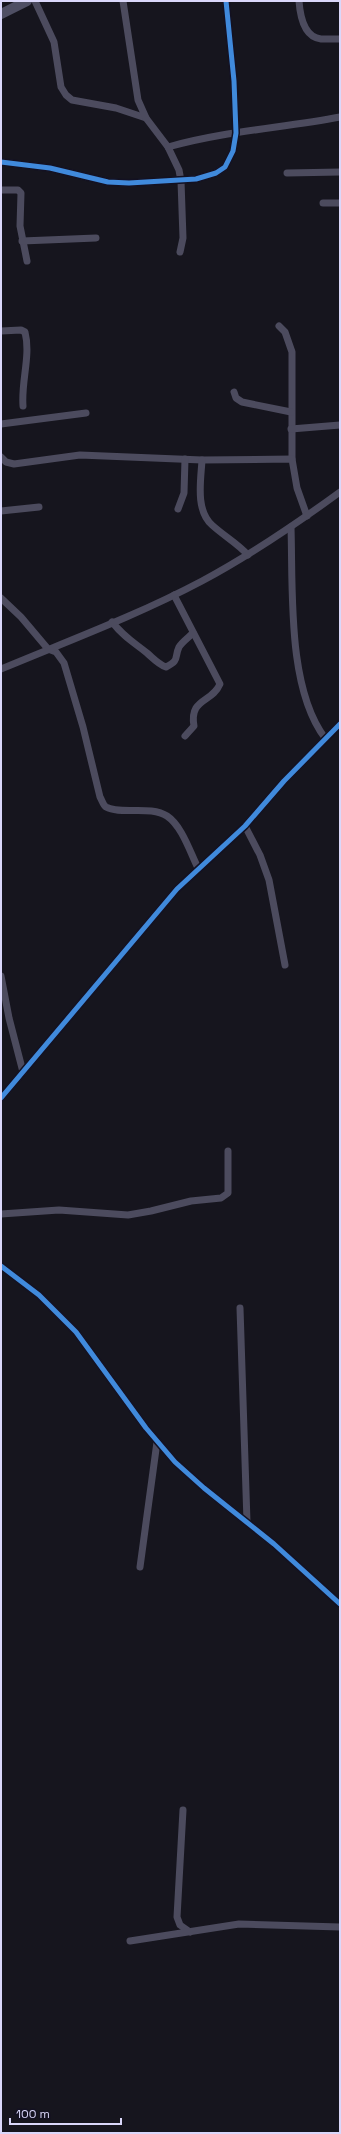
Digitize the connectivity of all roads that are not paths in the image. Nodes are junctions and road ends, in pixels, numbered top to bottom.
1 (27, 1) edge
2 (35, 1) edge
3 (123, 1) edge
4 (226, 1) edge
5 (299, 1) edge
6 (1, 14) edge
7 (340, 39) edge
8 (340, 117) edge
9 (146, 118) junction
10 (236, 133) junction
11 (168, 146) junction
12 (1, 162) edge
13 (340, 172) edge
14 (287, 173) dead end
15 (182, 181) junction
16 (1, 190) edge
17 (323, 203) dead end
18 (340, 203) edge
19 (96, 238) dead end
20 (22, 241) junction
21 (180, 252) dead end
22 (27, 261) dead end
23 (279, 326) dead end
24 (1, 330) edge
25 (234, 392) dead end
26 (23, 406) dead end
27 (291, 412) junction
28 (86, 413) dead end
29 (1, 424) edge
30 (340, 425) edge
31 (291, 429) junction
32 (1, 457) edge
33 (186, 459) junction
34 (292, 459) junction
35 (202, 460) junction
36 (340, 492) edge
37 (39, 508) dead end
38 (178, 509) dead end
39 (1, 511) edge
40 (307, 516) junction
41 (291, 527) junction
42 (248, 555) junction
43 (174, 595) junction
44 (1, 598) edge
45 (112, 622) junction
46 (193, 633) junction
47 (48, 649) junction
48 (1, 669) edge
49 (340, 724) edge
50 (185, 736) dead end
51 (325, 738) junction
52 (245, 826) junction
53 (198, 868) junction
54 (285, 964) dead end
55 (1, 976) edge
56 (23, 1072) junction
57 (1, 1098) edge
58 (228, 1151) dead end
59 (1, 1214) edge
60 (1, 1266) edge
61 (240, 1308) dead end
62 (157, 1442) junction
63 (247, 1522) junction
64 (140, 1567) dead end
65 (340, 1604) edge
66 (183, 1810) dead end
67 (340, 1927) edge
68 (190, 1932) junction
69 (130, 1940) dead end

1 - 6 street
2 - 9 street
3 - 9 street
4 - 10 street
5 - 7 street
8 - 10 street
9 - 11 street
10 - 11 street
10 - 15 street
11 - 15 street
12 - 15 street
13 - 14 street
15 - 21 street
16 - 20 street
17 - 18 street
19 - 20 street
20 - 22 street
23 - 27 street
24 - 26 street
25 - 27 street
27 - 31 street
28 - 29 street
30 - 31 street
31 - 34 street
32 - 33 street
33 - 35 street
33 - 38 street
34 - 35 street
34 - 40 street
35 - 42 street
36 - 40 street
37 - 39 street
40 - 41 street
41 - 42 street
41 - 51 street
42 - 43 street
43 - 45 street
43 - 46 street
44 - 47 street
45 - 46 street
45 - 47 street
46 - 50 street
47 - 48 street
47 - 53 street
49 - 51 street
51 - 52 street
52 - 53 street
52 - 54 street
53 - 56 street
55 - 56 street
56 - 57 street
58 - 59 street
60 - 62 street
61 - 63 street
62 - 63 street
62 - 64 street
63 - 65 street
66 - 68 street
67 - 68 street
68 - 69 street

